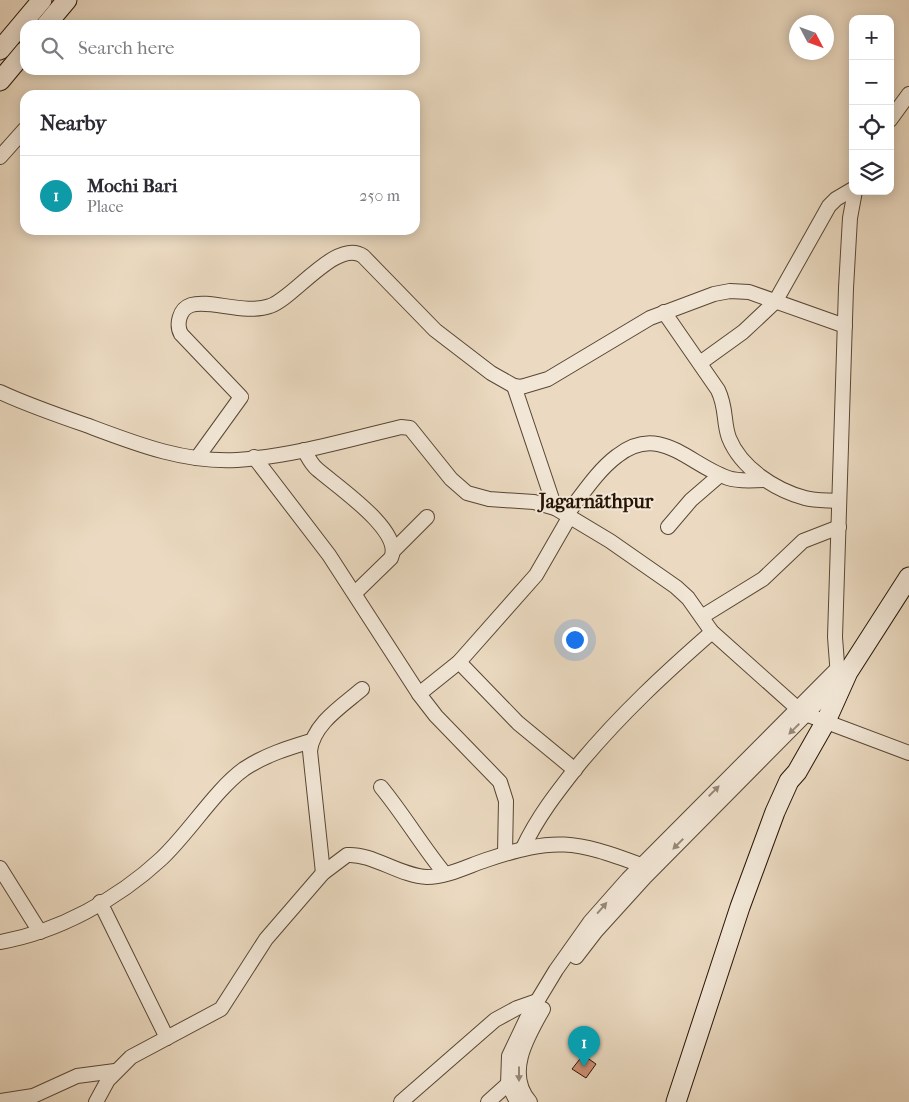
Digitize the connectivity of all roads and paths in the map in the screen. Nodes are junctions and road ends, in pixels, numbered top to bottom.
1 (42, 0) edge
2 (67, 0) edge
3 (25, 20) edge
4 (50, 20) edge
5 (20, 26) edge
6 (0, 50) edge
7 (20, 57) edge
8 (0, 81) edge
9 (909, 94) edge
10 (894, 115) edge
11 (20, 135) edge
12 (0, 157) edge
13 (849, 193) edge
14 (853, 195) edge
15 (775, 302) junction
16 (664, 312) junction
17 (845, 326) junction
18 (700, 363) junction
19 (514, 386) junction
20 (0, 392) edge
21 (304, 450) junction
22 (254, 457) junction
23 (198, 458) junction
24 (720, 475) junction
25 (765, 480) junction
26 (840, 501) junction
27 (564, 512) junction
28 (427, 517) dead end
29 (668, 527) dead end
30 (839, 527) junction
31 (393, 551) junction
32 (909, 577) edge
33 (355, 593) junction
34 (703, 616) junction
35 (712, 632) junction
36 (459, 662) junction
37 (839, 680) junction
38 (362, 689) dead end
39 (418, 694) junction
40 (803, 712) junction
41 (826, 722) junction
42 (311, 741) junction
43 (909, 753) edge
44 (751, 763) junction
45 (575, 770) junction
46 (797, 772) junction
47 (381, 787) dead end
48 (523, 848) junction
49 (505, 854) junction
50 (641, 865) junction
51 (0, 868) edge
52 (323, 873) junction
53 (445, 874) junction
54 (100, 902) junction
55 (40, 932) junction
56 (0, 942) edge
57 (537, 1001) junction
58 (167, 1038) junction
59 (115, 1071) junction
60 (508, 1084) junction
61 (0, 1101) edge
62 (96, 1102) edge
63 (402, 1102) edge
64 (488, 1102) edge
65 (517, 1102) edge
66 (530, 1102) edge
67 (676, 1102) edge
68 (688, 1102) edge

1 - 3 main road
2 - 4 main road
5 - 6 main road
7 - 8 main road
9 - 10 street
11 - 12 street
13 - 15 street
14 - 17 street
15 - 16 street
15 - 17 street
15 - 18 street
16 - 18 street
16 - 19 street
17 - 26 street
18 - 25 street
19 - 23 street
19 - 27 street
20 - 23 street
21 - 22 street
21 - 27 street
21 - 31 street
22 - 23 street
22 - 33 street
24 - 25 street
24 - 27 street
24 - 29 street
25 - 26 street
26 - 30 street
27 - 34 street
27 - 36 street
28 - 31 street
30 - 34 street
30 - 37 street
31 - 33 street
32 - 37 main road
33 - 39 street
34 - 35 street
35 - 40 street
35 - 45 street
36 - 39 street
36 - 45 street
37 - 40 street
37 - 41 main road
38 - 42 street
39 - 49 street
40 - 41 street
40 - 44 street
41 - 43 street
41 - 46 main road
42 - 52 street
42 - 54 street
50 -> 44 street
44 -> 66 street
45 - 48 street
46 - 67 main road
46 - 68 main road
47 - 53 street
48 - 49 street
48 - 50 street
49 - 53 street
57 -> 50 street
51 - 55 street
52 - 53 street
52 - 58 street
54 - 55 street
54 - 58 street
55 - 56 street
57 - 60 street
57 - 63 street
58 - 59 street
59 - 61 street
59 - 62 street
60 - 64 street
60 - 65 street

